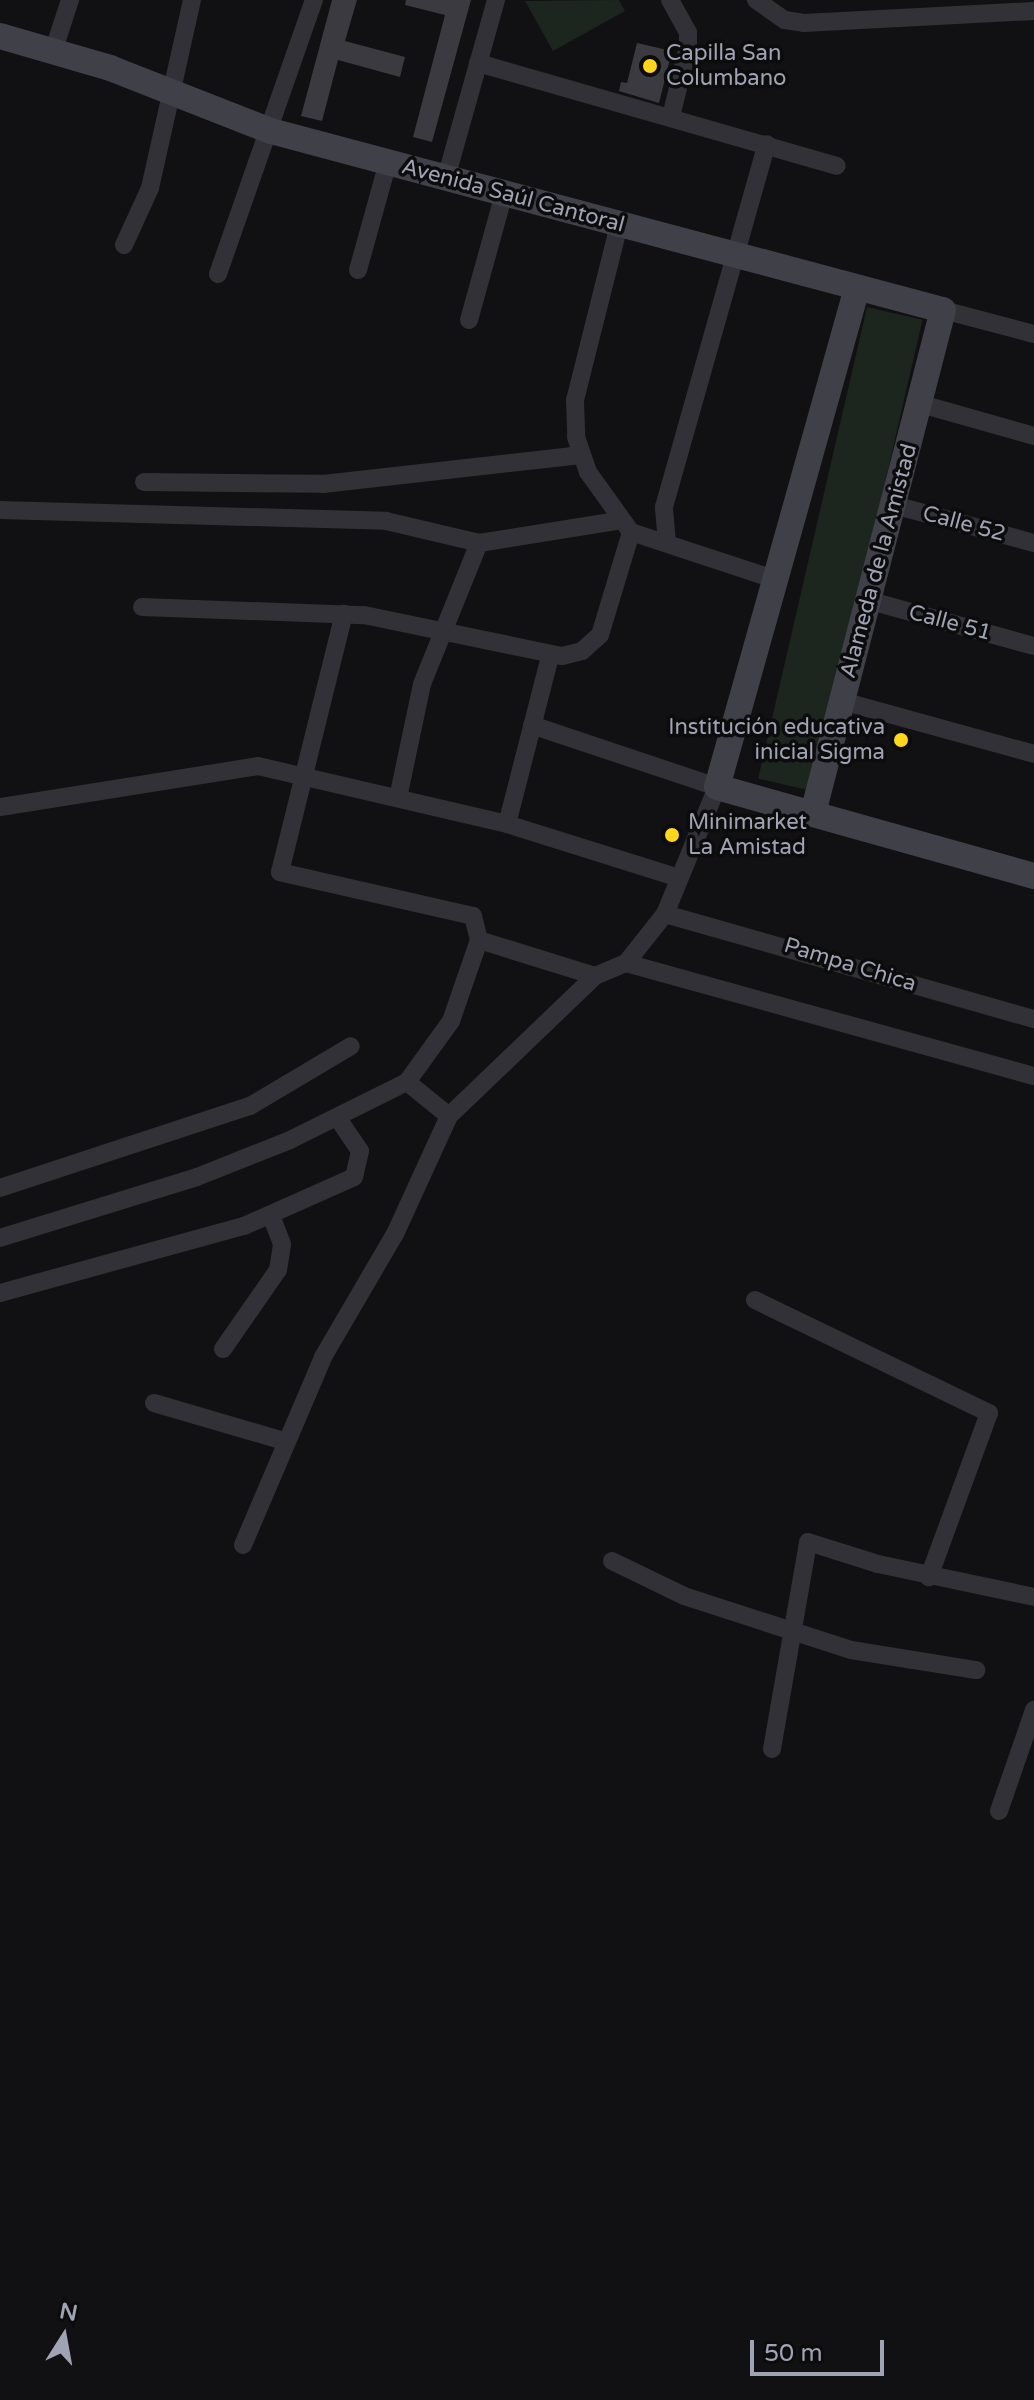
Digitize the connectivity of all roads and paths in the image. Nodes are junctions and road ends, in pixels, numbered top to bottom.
1 (70, 0) edge
2 (192, 0) edge
3 (314, 0) edge
4 (496, 0) edge
5 (670, 0) edge
6 (756, 0) edge
7 (1034, 11) edge
8 (0, 36) edge
9 (53, 52) junction
10 (478, 63) junction
11 (173, 93) junction
12 (671, 117) junction
13 (271, 131) junction
14 (767, 144) junction
15 (388, 162) junction
16 (837, 166) dead end
17 (446, 178) junction
18 (504, 194) junction
19 (619, 225) junction
20 (124, 245) dead end
21 (734, 257) junction
22 (358, 270) dead end
23 (218, 274) dead end
24 (857, 288) junction
25 (943, 310) junction
26 (469, 320) dead end
27 (1034, 334) edge
28 (921, 404) junction
29 (1034, 436) edge
30 (581, 455) junction
31 (144, 482) dead end
32 (894, 505) junction
33 (0, 510) edge
34 (624, 526) junction
35 (479, 543) junction
36 (667, 543) junction
37 (1034, 543) edge
38 (777, 580) junction
39 (867, 600) junction
40 (142, 607) dead end
41 (344, 614) junction
42 (444, 630) junction
43 (1034, 646) edge
44 (550, 657) junction
45 (842, 701) junction
46 (532, 725) junction
47 (1034, 754) edge
48 (301, 775) junction
49 (717, 787) junction
50 (398, 798) junction
51 (0, 807) edge
52 (813, 813) junction
53 (507, 824) junction
54 (1034, 876) edge
55 (679, 878) junction
56 (665, 914) junction
57 (479, 940) junction
58 (626, 963) junction
59 (595, 976) junction
60 (1034, 1019) edge
61 (351, 1046) dead end
62 (1034, 1076) edge
63 (407, 1082) junction
64 (449, 1116) junction
65 (337, 1117) junction
66 (0, 1188) edge
67 (271, 1215) junction
68 (0, 1238) edge
69 (0, 1293) edge
70 (755, 1300) dead end
71 (223, 1349) dead end
72 (154, 1403) dead end
73 (284, 1441) junction
74 (243, 1545) dead end
75 (612, 1561) dead end
76 (929, 1577) junction
77 (1034, 1597) edge
78 (788, 1629) junction
79 (976, 1670) dead end
80 (1034, 1710) edge
81 (772, 1749) dead end
82 (999, 1811) dead end

1 - 9 street
2 - 11 street
3 - 13 street
4 - 10 street
5 - 12 street
6 - 7 street
8 - 9 street, Avenida Saúl Cantoral
9 - 11 street, Avenida Saúl Cantoral
10 - 12 street
10 - 17 street
11 - 13 street, Avenida Saúl Cantoral
11 - 20 street
12 - 14 street
13 - 15 street, Avenida Saúl Cantoral
13 - 23 street
14 - 16 street
14 - 21 street
15 - 17 street, Avenida Saúl Cantoral
15 - 22 street
17 - 18 street, Avenida Saúl Cantoral
18 - 19 street, Avenida Saúl Cantoral
18 - 26 street
19 - 21 street, Avenida Saúl Cantoral
19 - 30 street
21 - 24 street, Avenida Saúl Cantoral
21 - 36 street
24 - 25 street, Avenida Saúl Cantoral
24 - 38 street
25 - 27 street, Avenida Saúl Cantoral
25 - 28 street, Alameda de la Amistad
28 - 29 street
28 - 32 street, Alameda de la Amistad
30 - 31 street
30 - 34 street
32 - 37 street, Calle 52
32 - 39 street, Alameda de la Amistad
33 - 35 street
34 - 35 street
34 - 36 street
34 - 44 street
35 - 42 street
36 - 38 street
38 - 49 street
39 - 43 street, Calle 51
39 - 45 street, Alameda de la Amistad
40 - 41 street
41 - 42 street
41 - 48 street
42 - 44 street
42 - 50 street
44 - 46 street
45 - 47 street
45 - 52 street, Alameda de la Amistad
46 - 49 street
46 - 53 street
48 - 50 street
48 - 51 street
48 - 57 street
49 - 52 street
49 - 55 street
50 - 53 street
52 - 54 street
53 - 55 street
55 - 56 street
56 - 58 street
56 - 60 street, Pampa Chica
57 - 59 street
57 - 63 street
58 - 59 street
58 - 62 street
59 - 64 street
61 - 66 street
63 - 64 street
63 - 65 street
64 - 73 street
65 - 67 street
65 - 68 street
67 - 69 street
67 - 71 street
70 - 76 street
72 - 73 street
73 - 74 street
75 - 78 street
76 - 77 street
76 - 78 street
78 - 79 street
78 - 81 street
80 - 82 street

